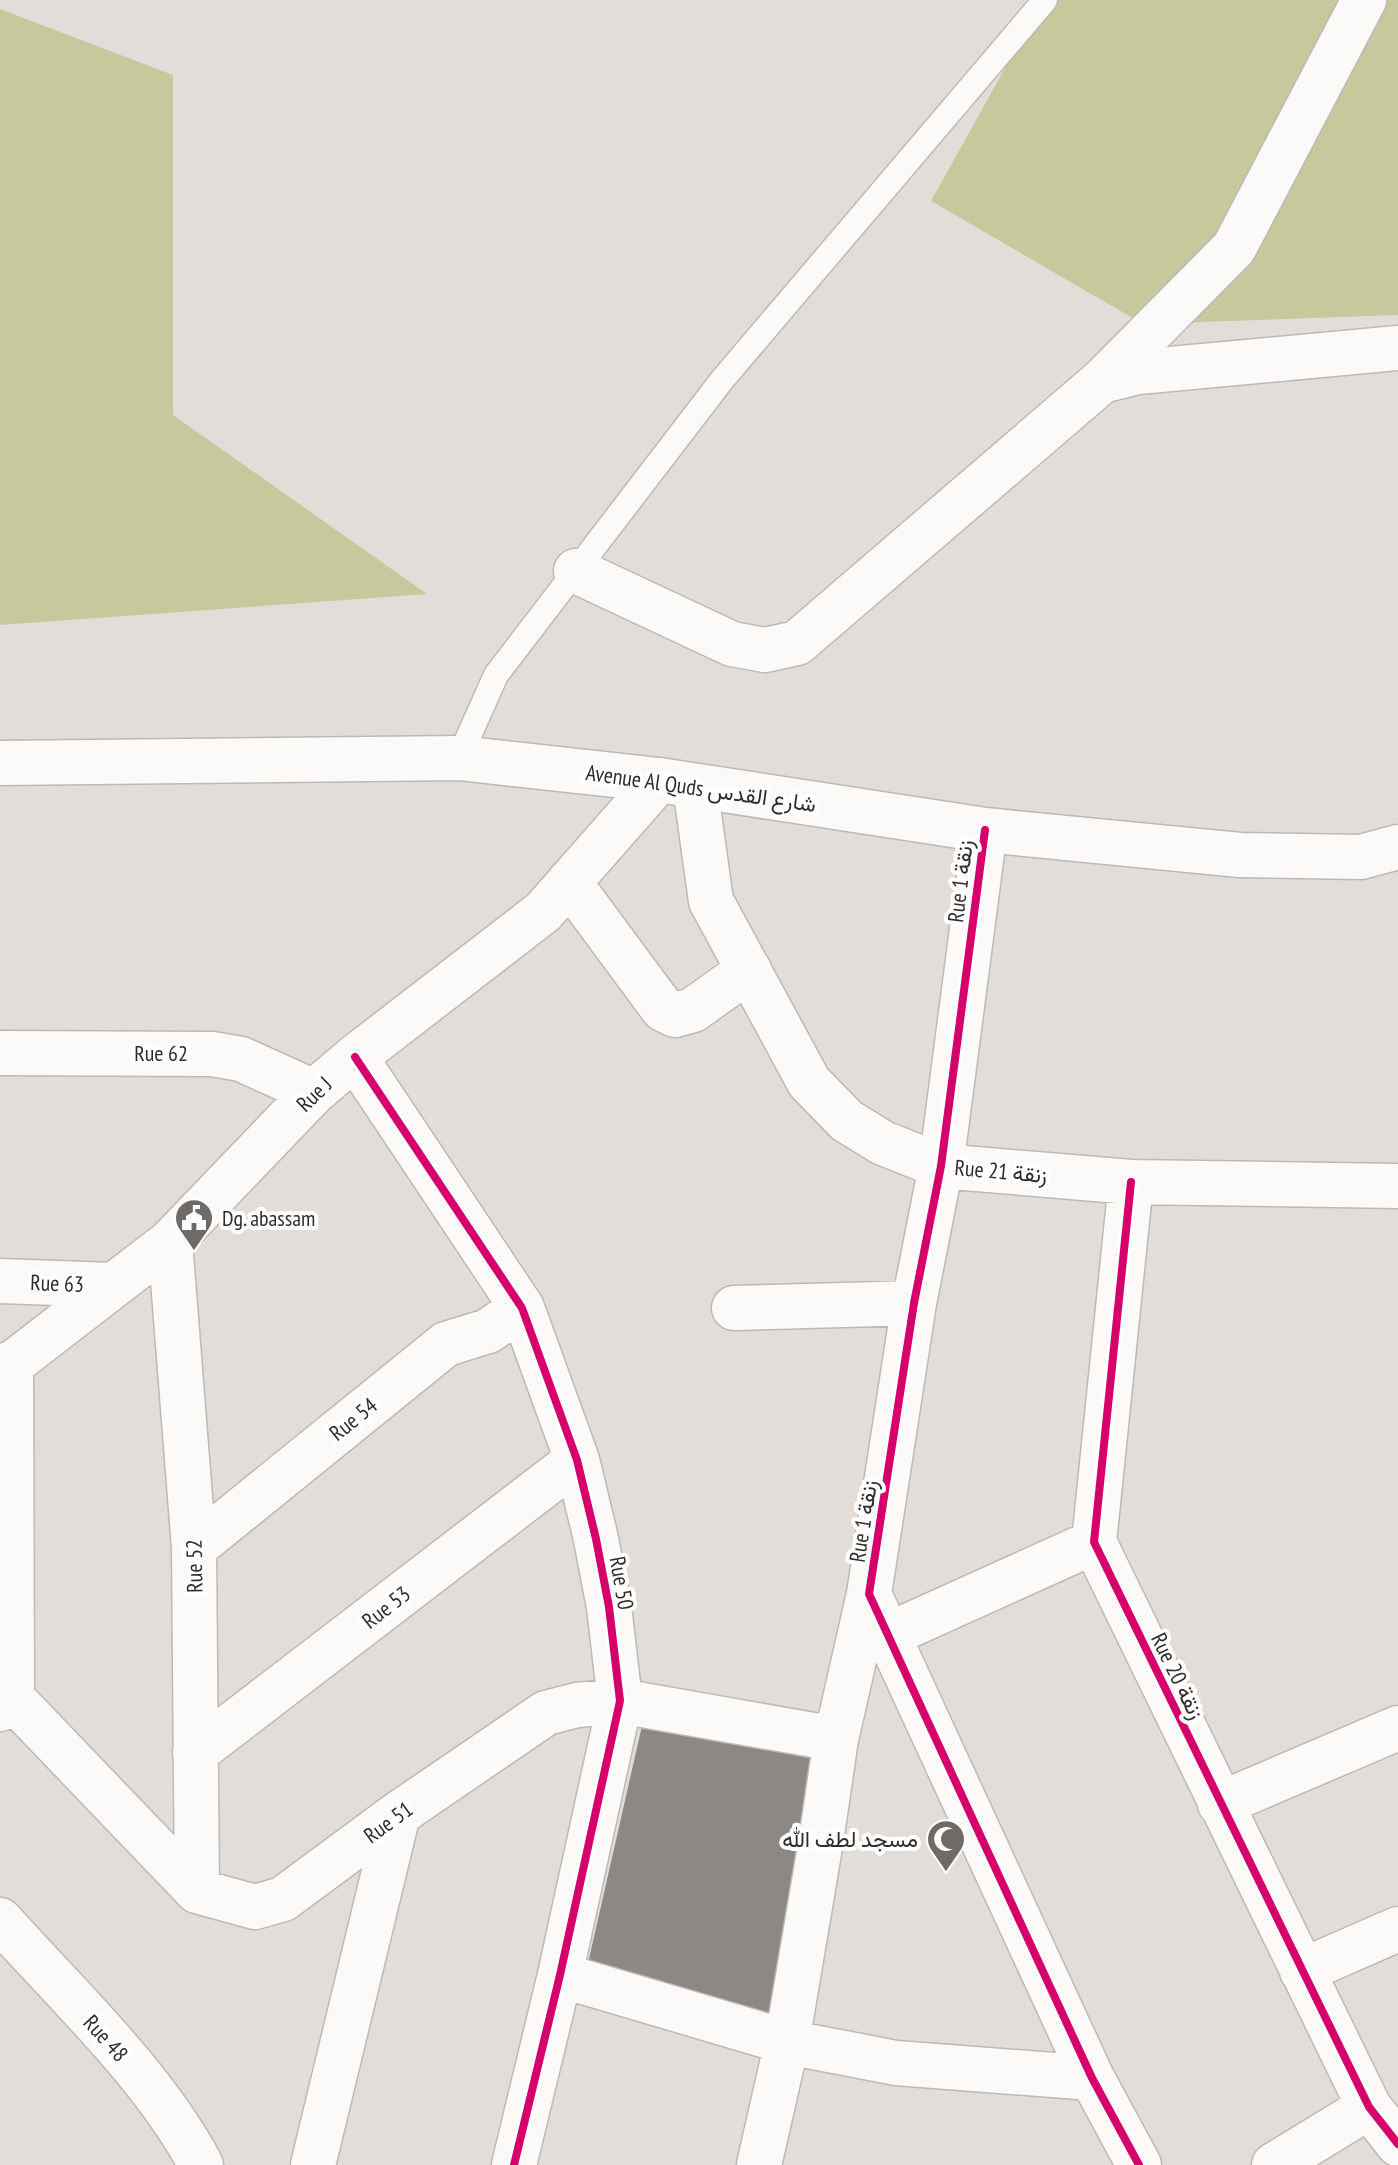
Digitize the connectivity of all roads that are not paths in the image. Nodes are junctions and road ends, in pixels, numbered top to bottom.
1 (1045, 0) edge
2 (1364, 0) edge
3 (1398, 348) edge
4 (1102, 381) junction
5 (576, 571) junction
6 (459, 758) junction
7 (0, 763) edge
8 (677, 783) junction
9 (985, 830) junction
10 (1398, 847) edge
11 (569, 882) junction
12 (749, 970) junction
13 (0, 1053) edge
14 (355, 1057) junction
15 (314, 1092) junction
16 (941, 1166) junction
17 (1131, 1182) junction
18 (1398, 1186) edge
19 (170, 1242) junction
20 (0, 1281) edge
21 (113, 1285) junction
22 (914, 1303) junction
23 (522, 1308) junction
24 (734, 1308) dead end
25 (5, 1368) edge
26 (577, 1460) junction
27 (1094, 1542) junction
28 (194, 1548) junction
29 (869, 1594) junction
30 (888, 1635) junction
31 (620, 1701) junction
32 (6, 1704) edge
33 (1398, 1728) edge
34 (836, 1739) junction
35 (195, 1753) junction
36 (1220, 1804) junction
37 (398, 1814) junction
38 (197, 1891) junction
39 (0, 1920) edge
40 (1398, 1929) edge
41 (1302, 1971) junction
42 (560, 1975) junction
43 (787, 2042) junction
44 (1092, 2078) junction
45 (1369, 2107) junction
46 (1398, 2144) edge
47 (201, 2165) edge
48 (313, 2165) edge
49 (514, 2165) edge
50 (759, 2165) edge
51 (1139, 2165) edge
52 (1274, 2165) edge

1 - 5 lane
2 - 4 street
3 - 4 street
4 - 5 street
5 - 6 lane
6 - 7 street, Avenue Al Quds شارع القدس
6 - 8 street, Avenue Al Quds شارع القدس
8 - 9 street, Avenue Al Quds شارع القدس
8 - 11 street, Rue J
8 - 12 street, Rue 21 زنقة
9 - 10 street, Avenue Al Quds شارع القدس
9 - 16 street, Rue 1 زنقة
11 - 12 street
11 - 14 street, Rue J
12 - 16 street, Rue 21 زنقة
13 - 15 street, Rue 62
14 - 15 street, Rue J
14 - 23 street, Rue 50
15 - 19 street, Rue J
16 - 17 street, Rue 21 زنقة
16 - 22 street, Rue 1 زنقة
17 - 18 street, Rue 21 زنقة
17 - 27 street
19 - 21 street, Rue J
19 - 28 street, Rue 52
20 - 21 street, Rue 63
21 - 25 street, Rue J
22 - 24 street
22 - 29 street, Rue 1 زنقة
23 - 26 street, Rue 50
23 - 28 street, Rue 54
25 - 32 street
26 - 31 street, Rue 50
26 - 35 street, Rue 53
27 - 30 street
27 - 36 street, Rue 20 زنقة
28 - 35 street, Rue 52
29 - 30 street, Rue 1 زنقة
29 - 34 street
30 - 44 street, Rue 1 زنقة
31 - 34 street, Rue 51
31 - 37 street, Rue 51
31 - 42 street, Rue 50
32 - 38 street
33 - 36 street
34 - 43 street
35 - 38 street, Rue 52
36 - 41 street, Rue 20 زنقة
37 - 38 street, Rue 51
37 - 48 street
39 - 47 street, Rue 48
40 - 41 street
41 - 45 street, Rue 20 زنقة
42 - 43 street
42 - 49 street, Rue 50
43 - 44 street
43 - 50 street
44 - 51 street, Rue 1 زنقة
45 - 46 street, Rue 20 زنقة
45 - 52 street

